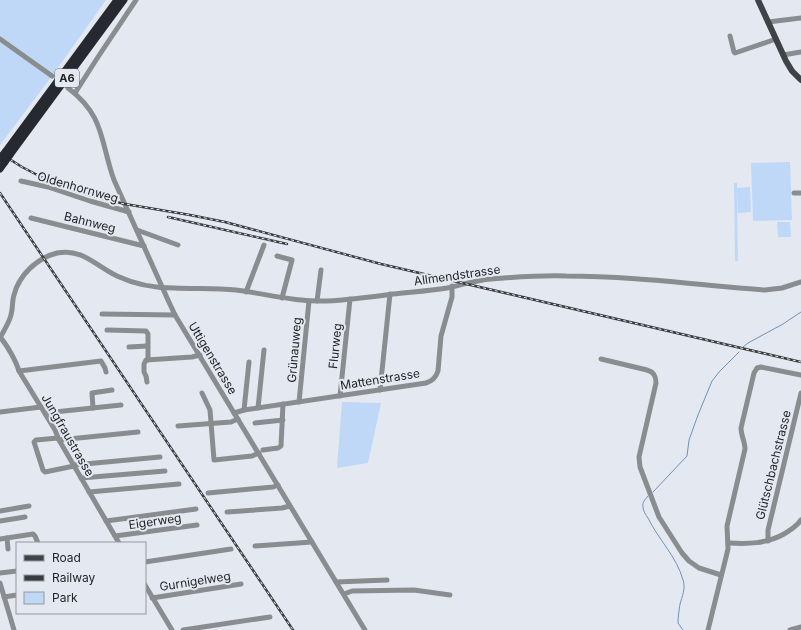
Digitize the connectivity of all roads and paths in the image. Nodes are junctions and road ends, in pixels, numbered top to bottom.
1 (116, 0) edge
2 (124, 0) edge
3 (136, 0) edge
4 (758, 0) edge
5 (801, 18) edge
6 (768, 22) junction
7 (730, 36) dead end
8 (0, 39) edge
9 (776, 39) junction
10 (801, 52) edge
11 (783, 55) junction
12 (52, 76) dead end
13 (801, 80) edge
14 (68, 88) dead end
15 (75, 93) junction
16 (7, 154) junction
17 (2, 160) edge
18 (0, 169) edge
19 (21, 181) dead end
20 (794, 193) dead end
21 (801, 193) edge
22 (129, 212) junction
23 (31, 218) dead end
24 (137, 230) junction
25 (178, 245) dead end
26 (144, 246) junction
27 (264, 246) dead end
28 (277, 256) dead end
29 (321, 270) dead end
30 (801, 282) edge
31 (452, 286) junction
32 (163, 288) junction
33 (246, 292) junction
34 (390, 294) junction
35 (282, 298) junction
36 (350, 299) junction
37 (309, 301) junction
38 (316, 301) junction
39 (102, 314) dead end
40 (176, 315) junction
41 (107, 330) dead end
42 (0, 338) edge
43 (147, 346) junction
44 (129, 347) dead end
45 (264, 350) dead end
46 (200, 355) junction
47 (601, 359) dead end
48 (148, 360) junction
49 (249, 362) dead end
50 (19, 371) junction
51 (106, 372) dead end
52 (801, 375) edge
53 (147, 382) dead end
54 (112, 390) dead end
55 (380, 390) junction
56 (202, 393) dead end
57 (801, 394) edge
58 (340, 396) junction
59 (299, 402) junction
60 (283, 404) junction
61 (121, 405) dead end
62 (41, 407) junction
63 (93, 408) junction
64 (258, 408) junction
65 (244, 410) junction
66 (0, 412) edge
67 (234, 412) junction
68 (45, 413) junction
69 (238, 419) junction
70 (283, 420) junction
71 (211, 423) junction
72 (255, 423) dead end
73 (178, 426) dead end
74 (138, 432) dead end
75 (59, 439) junction
76 (261, 452) junction
77 (160, 458) dead end
78 (74, 466) junction
79 (165, 470) dead end
80 (81, 478) junction
81 (179, 484) dead end
82 (278, 485) junction
83 (89, 492) junction
84 (208, 493) dead end
85 (30, 506) dead end
86 (290, 506) junction
87 (196, 509) dead end
88 (0, 511) edge
89 (227, 512) dead end
90 (25, 516) dead end
91 (801, 520) edge
92 (0, 521) edge
93 (106, 521) junction
94 (197, 525) dead end
95 (115, 536) junction
96 (6, 538) junction
97 (0, 539) edge
98 (768, 541) junction
99 (38, 542) edge
100 (118, 542) edge
101 (312, 542) junction
102 (728, 543) junction
103 (255, 546) dead end
104 (8, 549) dead end
105 (231, 549) dead end
106 (146, 562) edge
107 (16, 571) edge
108 (0, 573) edge
109 (721, 575) junction
110 (387, 580) dead end
111 (336, 582) junction
112 (0, 583) edge
113 (241, 584) dead end
114 (146, 587) edge
115 (344, 594) junction
116 (16, 595) edge
117 (450, 595) dead end
118 (4, 597) junction
119 (152, 598) junction
120 (270, 618) dead end
121 (801, 627) edge
122 (14, 630) edge
123 (172, 630) edge
124 (183, 630) edge
125 (365, 630) edge
126 (708, 630) edge
127 (790, 630) edge

1 - 16 highway, A6
2 - 16 highway, A6
3 - 15 street
4 - 6 main road
5 - 6 street
6 - 9 main road
7 - 9 street
8 - 12 street
9 - 11 main road
10 - 11 street
11 - 13 main road
14 - 15 street, Uttigenstrasse
15 - 22 street, Uttigenstrasse
16 - 17 highway, A6, bridge
17 - 18 highway, A6
19 - 22 street, Oldenhornweg
20 - 21 street
22 - 24 street, Uttigenstrasse
23 - 26 street, Bahnweg
24 - 25 street
24 - 26 street, Uttigenstrasse
26 - 32 street, Uttigenstrasse
27 - 33 street
28 - 35 street
29 - 38 street
30 - 31 street, Allmendstrasse
31 - 34 street, Allmendstrasse
31 - 55 street, Mattenstrasse
32 - 33 street, Allmendstrasse
32 - 40 street, Uttigenstrasse
32 - 42 street, Allmendstrasse
33 - 35 street, Allmendstrasse
34 - 36 street, Allmendstrasse
34 - 55 street
35 - 37 street, Allmendstrasse
36 - 38 street, Allmendstrasse
36 - 58 street, Flurweg
37 - 38 street, Allmendstrasse
37 - 59 street, Grünauweg
39 - 40 street
40 - 46 street, Uttigenstrasse
41 - 43 street
42 - 50 street, Jungfraustrasse
43 - 44 street
43 - 48 street
45 - 64 street
46 - 48 street
46 - 67 street, Uttigenstrasse
47 - 109 street
48 - 53 street
49 - 65 street
50 - 51 street
50 - 62 street, Jungfraustrasse
52 - 102 street
54 - 63 street
55 - 58 street, Mattenstrasse
56 - 71 street
57 - 98 street, Glütschbachstrasse
58 - 59 street, Mattenstrasse
59 - 60 street, Mattenstrasse
60 - 64 street, Mattenstrasse
60 - 70 street
61 - 63 street
62 - 66 street
62 - 68 street, Jungfraustrasse
63 - 68 street
64 - 65 street, Mattenstrasse
65 - 67 street, Mattenstrasse
67 - 69 street, Uttigenstrasse
68 - 75 street, Jungfraustrasse
69 - 71 street
69 - 76 street, Uttigenstrasse
70 - 72 street
70 - 76 street
71 - 73 street
71 - 76 street
74 - 75 street
75 - 78 street, Jungfraustrasse
75 - 78 street
76 - 82 street, Uttigenstrasse
77 - 78 street
78 - 80 street, Jungfraustrasse
79 - 80 street
80 - 83 street, Jungfraustrasse
81 - 83 street
82 - 84 street
82 - 86 street, Uttigenstrasse
83 - 93 street, Jungfraustrasse
85 - 88 street
86 - 89 street
86 - 101 street, Uttigenstrasse
87 - 93 street
90 - 92 street
91 - 98 street
93 - 95 street, Jungfraustrasse
94 - 95 street, Eigerweg
95 - 100 street, Jungfraustrasse
96 - 97 street
96 - 99 street
96 - 104 street
98 - 102 street
101 - 103 street
101 - 111 street, Uttigenstrasse
102 - 109 street
105 - 106 street
107 - 108 street
109 - 126 street
110 - 111 street
111 - 115 street, Uttigenstrasse
112 - 118 street
113 - 119 street, Gurnigelweg
114 - 119 street
115 - 117 street
115 - 125 street, Uttigenstrasse
116 - 118 street
118 - 122 street
119 - 123 street
120 - 124 street
121 - 127 street

